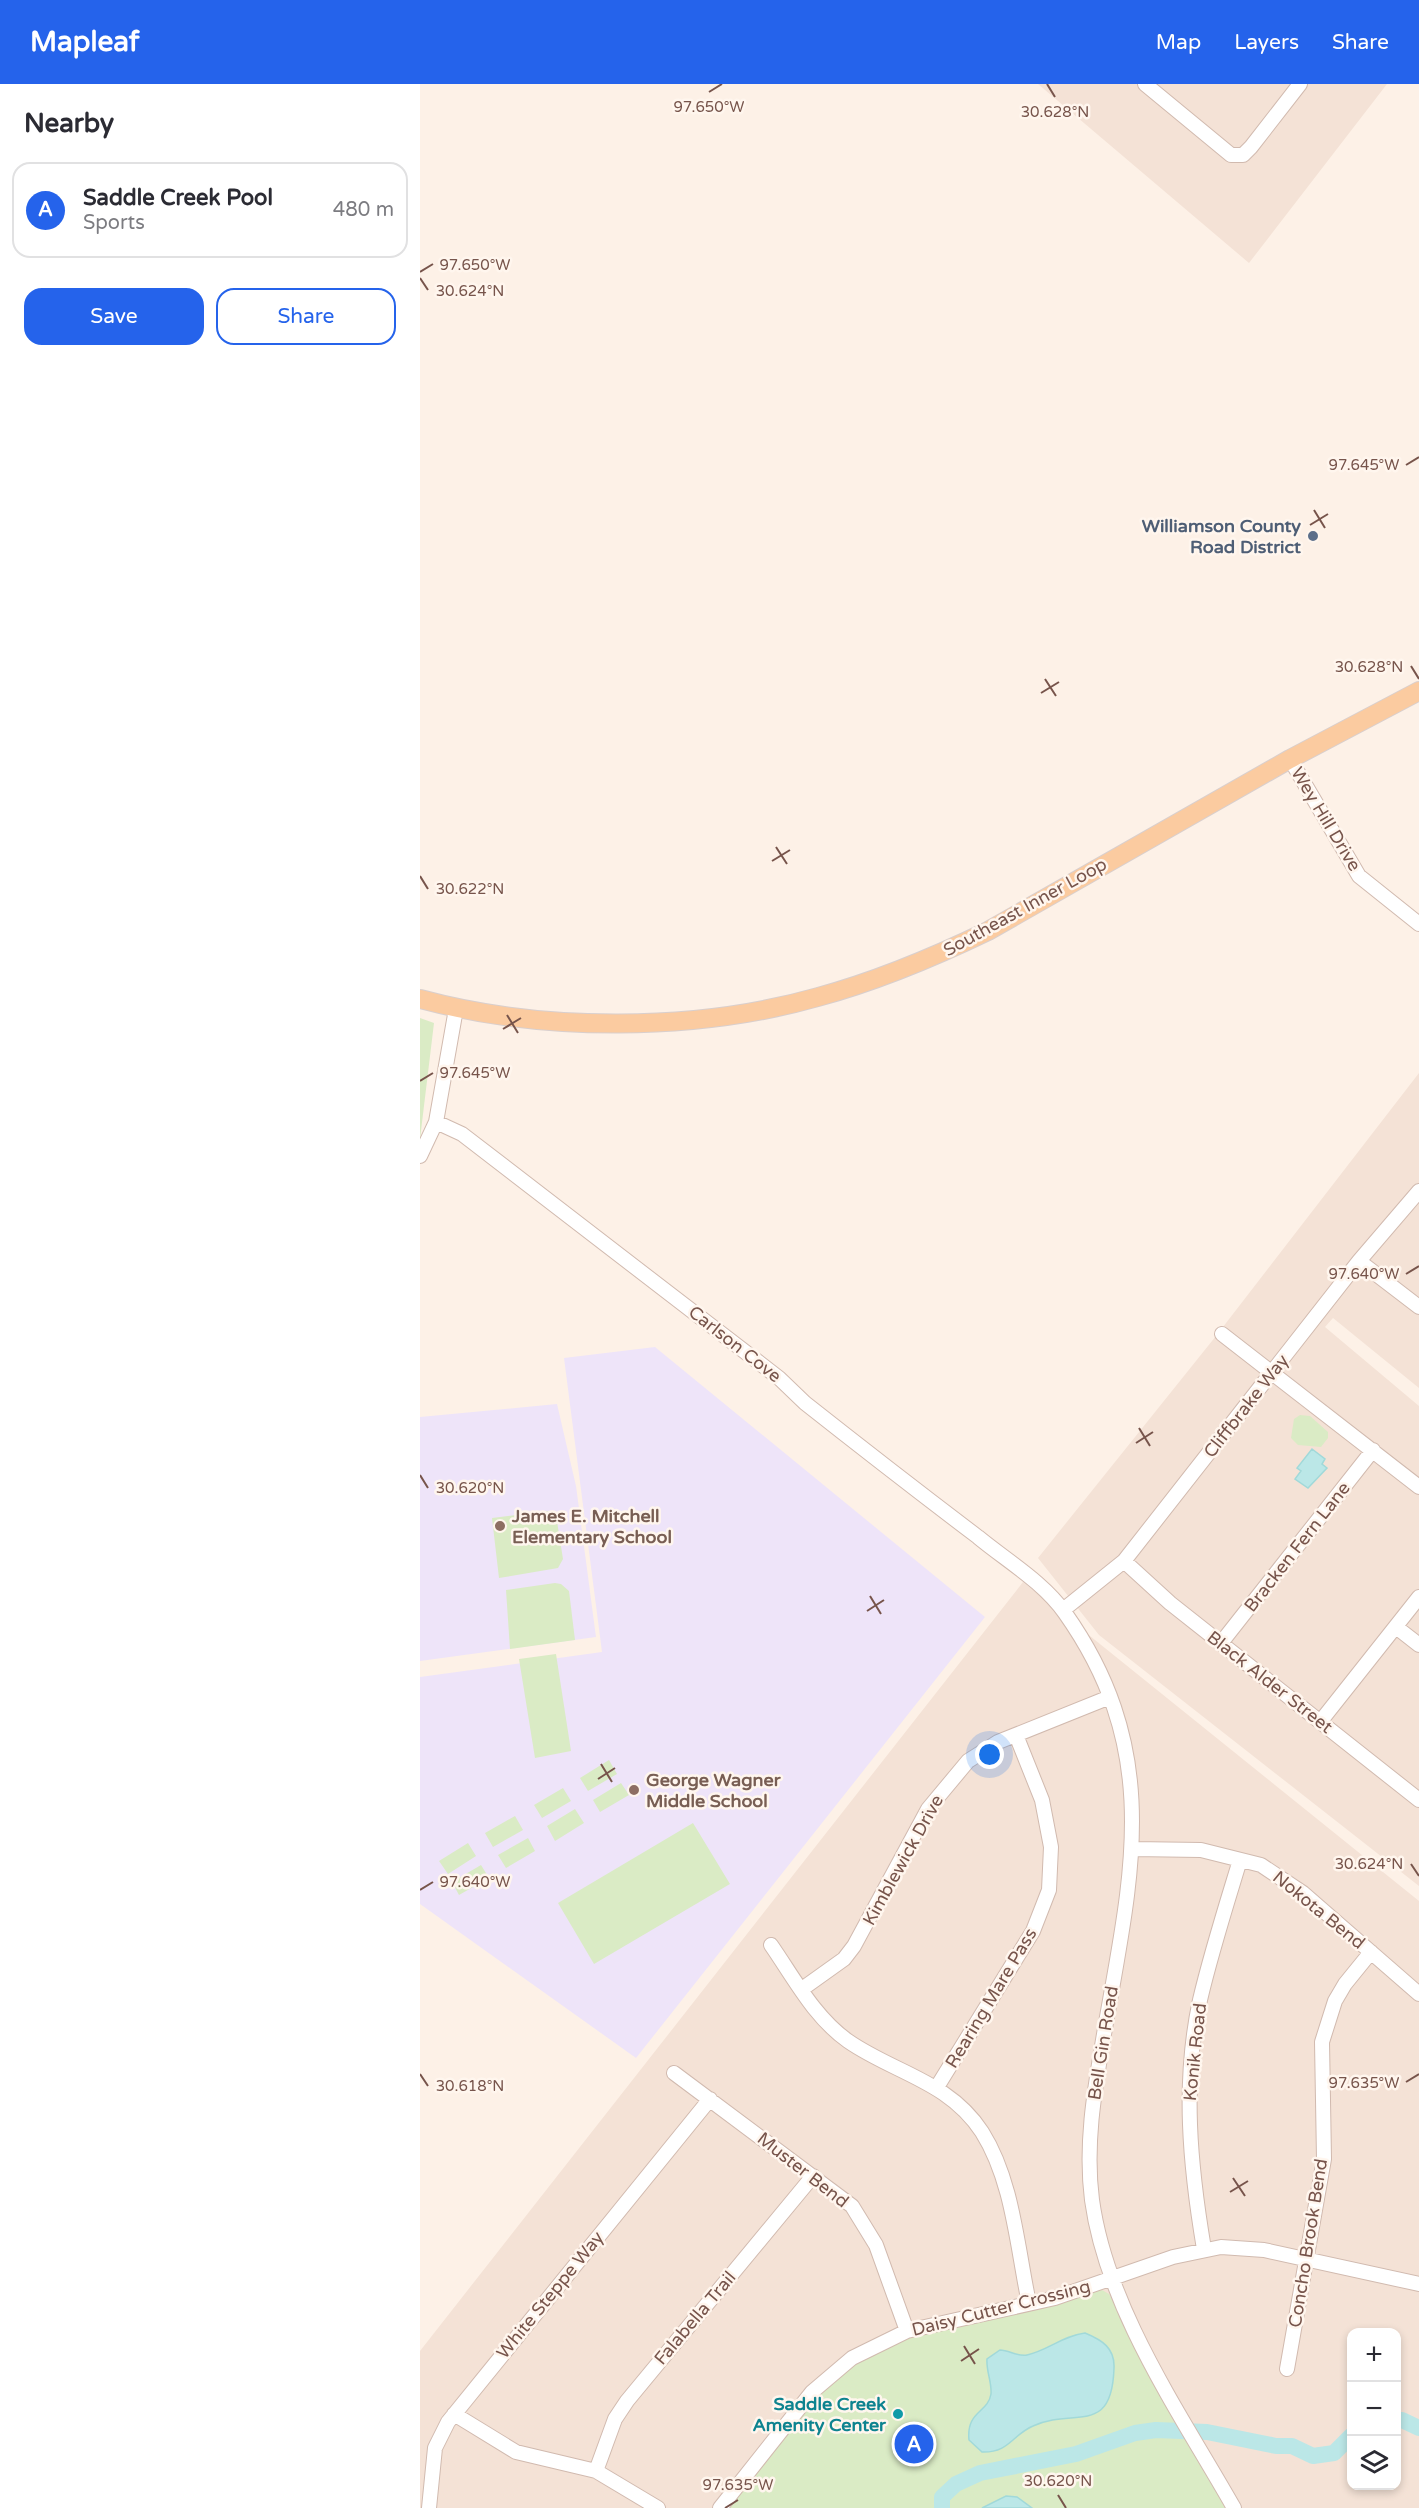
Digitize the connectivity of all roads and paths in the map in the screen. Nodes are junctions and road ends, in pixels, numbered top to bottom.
1 (1145, 84) edge
2 (1300, 84) edge
3 (1419, 691) edge
4 (1290, 759) junction
5 (1419, 924) edge
6 (420, 999) edge
7 (456, 1009) junction
8 (436, 1122) junction
9 (420, 1156) edge
10 (1419, 1191) edge
11 (1359, 1261) junction
12 (1419, 1307) edge
13 (1222, 1334) dead end
14 (1272, 1373) junction
15 (1373, 1450) junction
16 (1419, 1487) edge
17 (1124, 1561) junction
18 (1028, 1576) joint
19 (1419, 1597) edge
20 (1063, 1610) junction
21 (1396, 1627) junction
22 (1221, 1643) junction
23 (1419, 1645) edge
24 (1110, 1697) junction
25 (1320, 1722) junction
26 (1016, 1735) junction
27 (1419, 1800) edge
28 (1133, 1848) junction
29 (1240, 1860) junction
30 (771, 1945) dead end
31 (1371, 1952) junction
32 (802, 1989) junction
33 (1419, 1994) edge
34 (674, 2073) dead end
35 (937, 2087) junction
36 (710, 2099) junction
37 (813, 2176) junction
38 (1204, 2249) junction
39 (1307, 2261) junction
40 (1111, 2277) junction
41 (1419, 2284) edge
42 (1029, 2303) junction
43 (907, 2331) junction
44 (1287, 2369) dead end
45 (454, 2414) junction
46 (596, 2471) junction
47 (429, 2508) edge
48 (658, 2508) edge
49 (720, 2508) edge
50 (1234, 2508) edge

1 - 2 street
3 - 4 main road, Southeast Inner Loop
4 - 5 street, Wey Hill Drive
4 - 7 main road, Southeast Inner Loop
6 - 7 main road, Southeast Inner Loop
7 - 8 street
8 - 9 street
8 - 18 street, Carlson Cove
10 - 11 street, Cliffbrake Way
11 - 12 street
11 - 14 street, Cliffbrake Way
13 - 14 street
14 - 15 street
14 - 17 street, Cliffbrake Way
15 - 16 street
15 - 22 street, Bracken Fern Lane
17 - 20 street, Cliffbrake Way
17 - 22 street, Black Alder Street
18 - 20 street, Bell Gin Road
19 - 21 street
20 - 24 street, Bell Gin Road
21 - 23 street
21 - 25 street
22 - 25 street, Black Alder Street
24 - 26 street, Kimblewick Drive
24 - 28 street, Bell Gin Road
25 - 27 street, Black Alder Street
26 - 32 street, Kimblewick Drive
26 - 35 street, Rearing Mare Pass
28 - 29 street, Nokota Bend
28 - 40 street, Bell Gin Road
29 - 31 street, Nokota Bend
29 - 38 street, Konik Road
30 - 32 street
31 - 33 street, Nokota Bend
31 - 39 street, Concho Brook Bend
32 - 35 street
34 - 36 street, Muster Bend
35 - 42 street
36 - 37 street, Muster Bend
36 - 45 street, White Steppe Way
37 - 43 street, Muster Bend
37 - 46 street, Falabella Trail
38 - 39 street, Daisy Cutter Crossing
38 - 40 street, Daisy Cutter Crossing
39 - 41 street, Daisy Cutter Crossing
39 - 44 street, Concho Brook Bend
40 - 42 street, Daisy Cutter Crossing
40 - 50 street, Bell Gin Road
42 - 43 street, Daisy Cutter Crossing
43 - 49 street, Daisy Cutter Crossing
45 - 46 street
45 - 47 street, White Steppe Way
46 - 48 street

